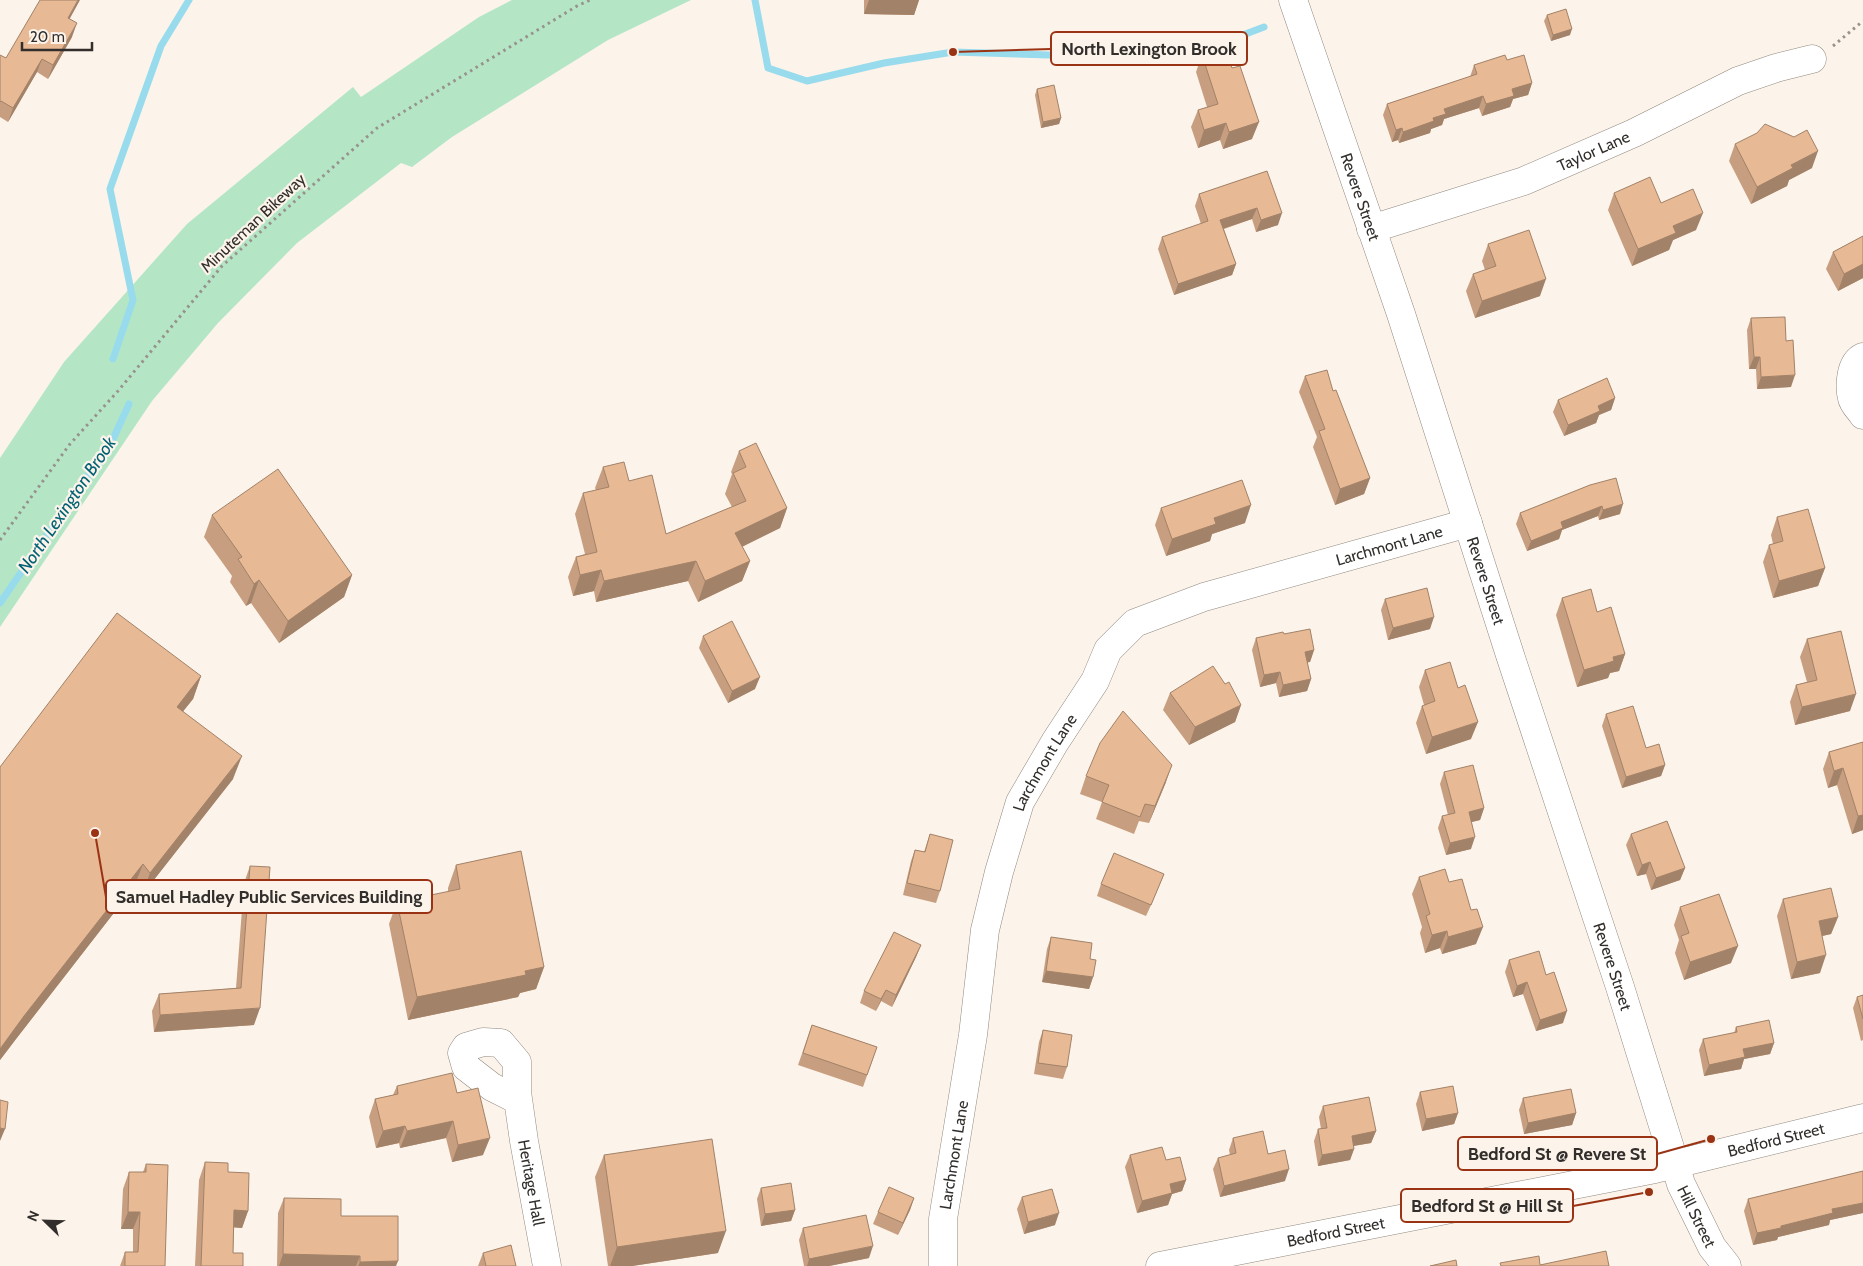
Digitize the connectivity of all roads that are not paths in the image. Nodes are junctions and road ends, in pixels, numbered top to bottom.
1 (1293, 0) edge
2 (1812, 59) road end
3 (1371, 229) junction
4 (1863, 357) edge
5 (1863, 415) edge
6 (1468, 523) junction
7 (518, 1100) dead end
8 (1863, 1118) edge
9 (1674, 1164) junction
10 (1246, 1258) edge
11 (547, 1266) edge
12 (943, 1266) edge
13 (1160, 1266) edge
14 (1727, 1266) edge

1 - 3 street, Revere Street
2 - 3 street, Taylor Lane
3 - 6 street, Revere Street
4 - 5 street
6 - 9 street, Revere Street
6 - 12 street, Larchmont Lane
7 - 11 street, Heritage Hall
8 - 9 street, Bedford Street
9 - 10 street, Bedford Street
9 - 14 street, Hill Street
10 - 13 street, Bedford Street

